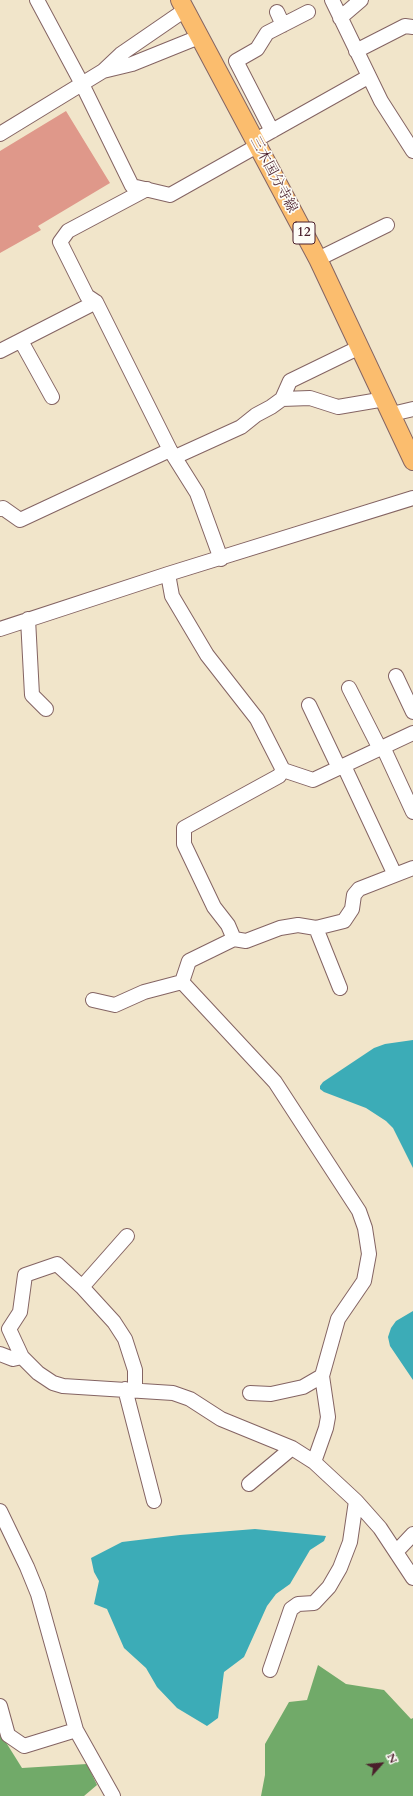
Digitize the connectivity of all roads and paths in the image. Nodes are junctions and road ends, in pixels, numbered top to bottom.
1 (37, 0) edge
2 (332, 0) edge
3 (361, 0) edge
4 (182, 5) edge
5 (277, 12) dead end
6 (308, 12) dead end
7 (340, 18) junction
8 (283, 25) junction
9 (413, 26) edge
10 (198, 37) junction
11 (356, 51) junction
12 (103, 71) junction
13 (368, 77) junction
14 (82, 84) junction
15 (272, 131) junction
16 (0, 134) edge
17 (256, 144) junction
18 (413, 151) edge
19 (147, 189) junction
20 (387, 225) dead end
21 (318, 259) junction
22 (96, 302) junction
23 (21, 341) junction
24 (360, 347) junction
25 (0, 351) edge
26 (52, 397) dead end
27 (282, 399) junction
28 (388, 407) junction
29 (413, 409) edge
30 (172, 454) junction
31 (413, 461) edge
32 (413, 498) edge
33 (0, 509) edge
34 (221, 559) junction
35 (168, 574) junction
36 (28, 619) junction
37 (0, 629) edge
38 (396, 676) dead end
39 (349, 688) dead end
40 (309, 705) dead end
41 (46, 709) dead end
42 (413, 712) edge
43 (413, 734) edge
44 (382, 748) junction
45 (342, 767) junction
46 (283, 770) junction
47 (413, 812) edge
48 (413, 868) edge
49 (395, 875) junction
50 (316, 928) junction
51 (234, 939) junction
52 (182, 982) junction
53 (340, 988) dead end
54 (93, 1000) dead end
55 (127, 1236) dead end
56 (82, 1287) junction
57 (0, 1354) edge
58 (22, 1357) junction
59 (322, 1376) junction
60 (130, 1389) junction
61 (250, 1393) dead end
62 (292, 1448) junction
63 (314, 1462) junction
64 (249, 1484) dead end
65 (356, 1501) junction
66 (154, 1502) dead end
67 (2, 1519) edge
68 (413, 1534) edge
69 (396, 1552) junction
70 (413, 1578) edge
71 (270, 1670) dead end
72 (0, 1706) edge
73 (76, 1730) junction
74 (112, 1796) edge

1 - 14 street
2 - 7 street
3 - 7 street
4 - 10 main road, 三木国分寺線 / 12
4 - 12 street
5 - 8 street
6 - 8 street
7 - 11 street
8 - 15 street
9 - 11 street
10 - 12 street
10 - 17 main road, 三木国分寺線 / 12
11 - 13 street
12 - 14 street
13 - 15 street
13 - 18 street
14 - 16 street
14 - 19 street
15 - 17 street
17 - 19 street
17 - 21 main road, 三木国分寺線 / 12
19 - 22 street
20 - 21 street
21 - 24 main road, 三木国分寺線 / 12
22 - 23 street
22 - 30 street
23 - 25 street
23 - 26 street
24 - 27 street
24 - 28 main road, 三木国分寺線 / 12
27 - 28 street
27 - 30 street
28 - 29 street
28 - 31 main road, 三木国分寺線 / 12
30 - 33 street
30 - 34 street
32 - 34 street
34 - 35 street
35 - 36 street
35 - 46 street
36 - 37 street
36 - 41 street
38 - 42 street
39 - 44 street
40 - 45 street
43 - 44 street
44 - 45 street
44 - 47 street
45 - 46 street
45 - 49 street
46 - 51 street
48 - 49 street
49 - 50 street
50 - 51 street
50 - 53 street
51 - 52 street
52 - 54 street
52 - 59 street
55 - 56 street
56 - 58 street
56 - 60 street
57 - 58 street
58 - 60 street
59 - 61 street
59 - 63 street
60 - 62 street
60 - 66 street
62 - 63 street
62 - 64 street
63 - 65 street
65 - 69 street
65 - 71 street
67 - 73 street
68 - 69 street
69 - 70 street
72 - 73 street
73 - 74 street

